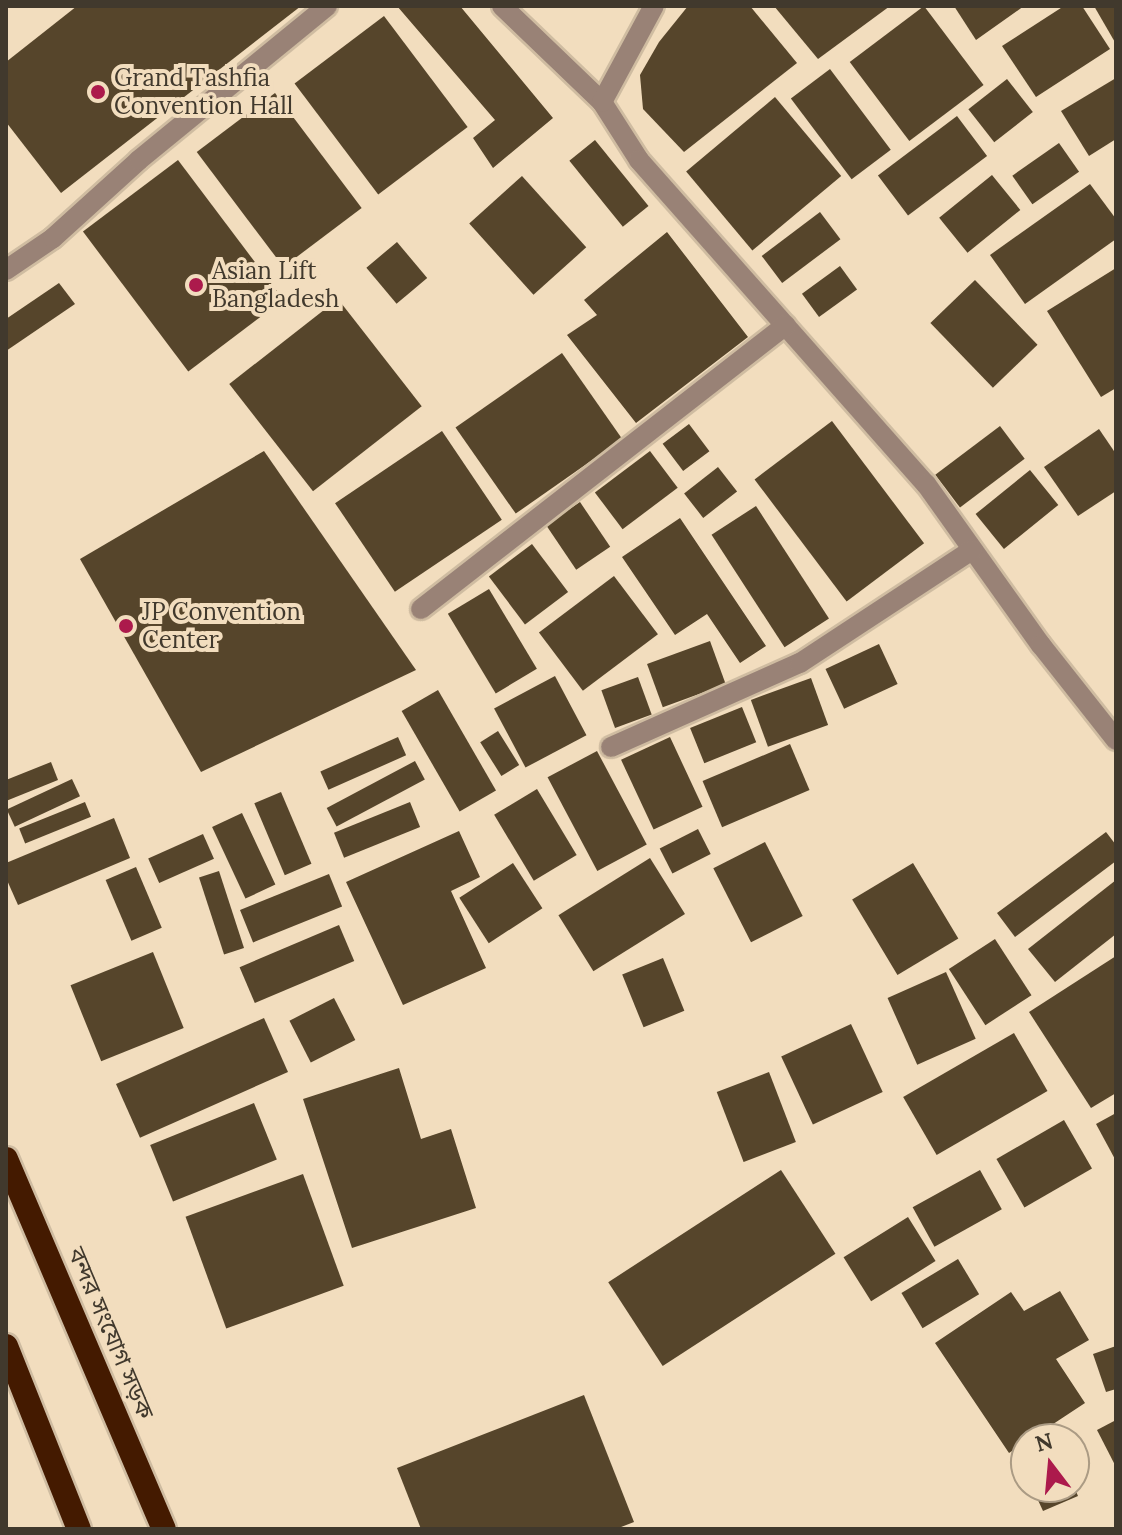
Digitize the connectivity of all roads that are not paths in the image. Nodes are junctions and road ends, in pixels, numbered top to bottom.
1 (327, 6) edge
2 (502, 6) edge
3 (654, 6) edge
4 (602, 102) junction
5 (6, 270) edge
6 (786, 325) junction
7 (972, 550) junction
8 (421, 609) dead end
9 (1116, 740) edge
10 (611, 747) dead end
11 (6, 1159) edge
12 (6, 1346) edge
13 (79, 1529) edge
14 (164, 1529) edge

1 - 5 street
2 - 4 street
3 - 4 street
4 - 6 street
6 - 7 street
6 - 8 street
7 - 9 street
7 - 10 street
11 - 14 highway, বন্দর সংযোগ সড়ক
12 - 13 highway

